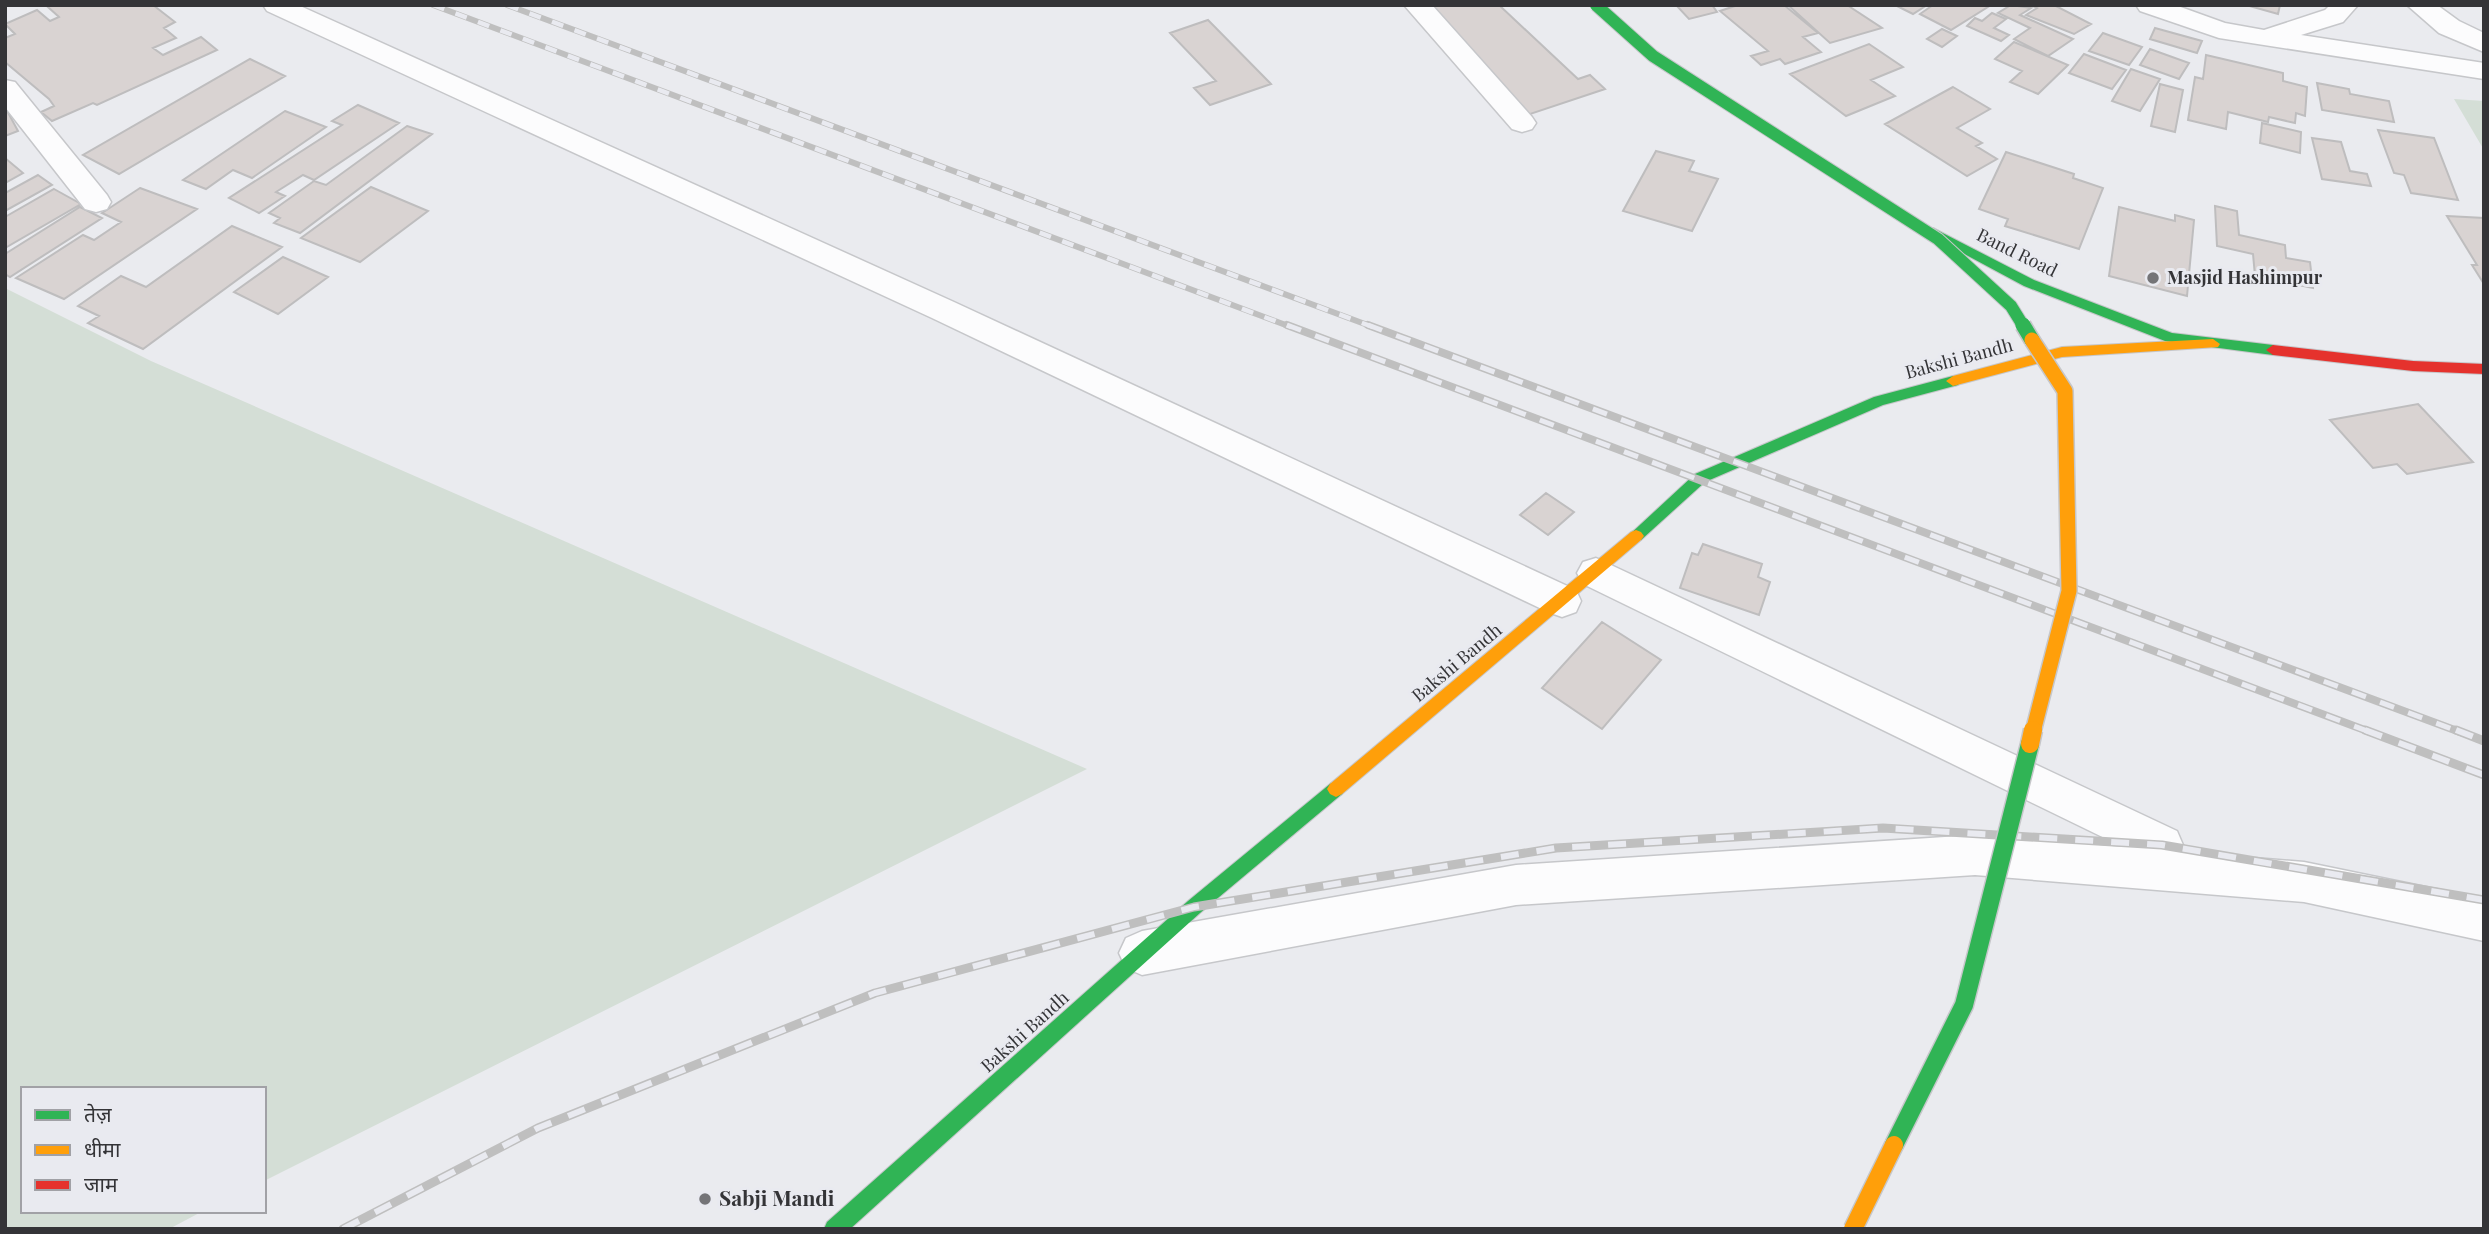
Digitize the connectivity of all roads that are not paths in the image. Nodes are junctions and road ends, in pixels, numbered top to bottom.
1 (276, 5) edge
2 (1417, 5) edge
3 (1597, 5) edge
4 (2150, 5) edge
5 (2345, 5) edge
6 (2420, 5) edge
7 (2265, 38) junction
8 (2484, 44) edge
9 (2484, 71) edge
10 (5, 88) edge
11 (1522, 123) dead end
12 (96, 202) dead end
13 (2213, 344) junction
14 (2484, 369) edge
15 (1596, 572) junction
16 (1562, 601) junction
17 (2162, 845) dead end
18 (2484, 920) edge
19 (1142, 953) junction
20 (834, 1229) edge
21 (1853, 1229) edge

1 - 16 street
2 - 11 street
3 - 13 main road, Band Road
3 - 21 main road, bridge
4 - 7 street
5 - 7 street
6 - 8 street
7 - 9 street
10 - 12 street
13 - 14 main road, Band Road
13 - 15 main road, Bakshi Bandh
15 - 16 main road, Bakshi Bandh
15 - 17 street
16 - 19 main road, Bakshi Bandh
18 - 19 street
19 - 20 main road, Bakshi Bandh

